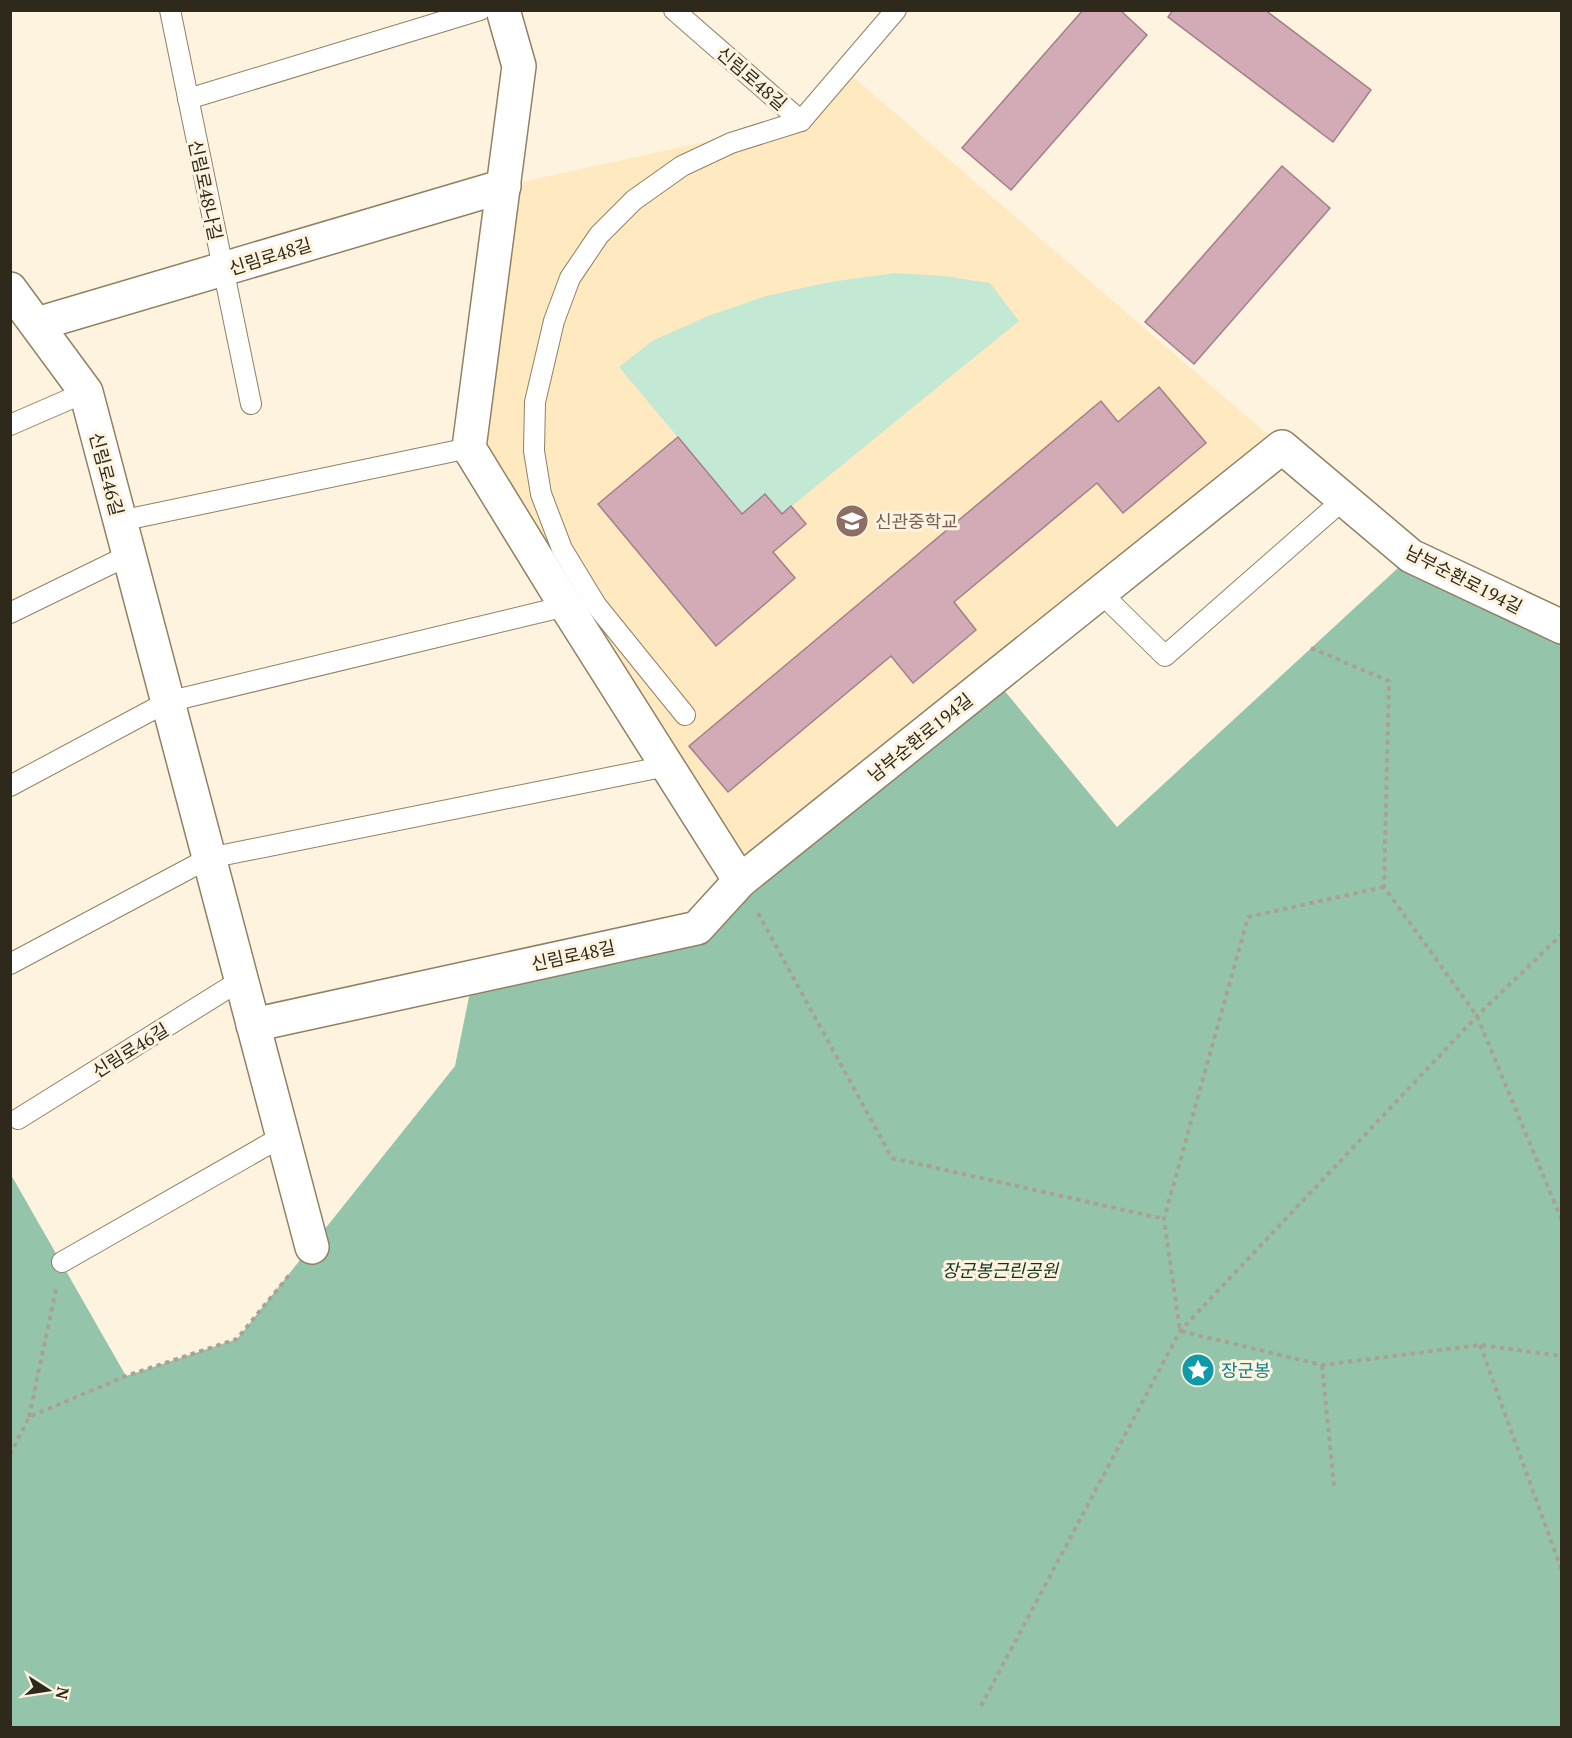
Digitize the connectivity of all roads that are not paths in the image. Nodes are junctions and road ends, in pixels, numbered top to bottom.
1 (170, 10) edge
2 (480, 10) edge
3 (503, 10) edge
4 (674, 10) edge
5 (896, 10) edge
6 (188, 99) junction
7 (801, 121) junction
8 (504, 186) junction
9 (223, 270) junction
10 (10, 289) edge
11 (36, 324) junction
12 (86, 392) junction
13 (250, 404) dead end
14 (10, 424) edge
15 (470, 448) junction
16 (1344, 499) junction
17 (120, 521) junction
18 (129, 555) junction
19 (1101, 593) junction
20 (566, 606) junction
21 (10, 613) edge
22 (1562, 627) edge
23 (167, 702) junction
24 (685, 715) dead end
25 (667, 766) junction
26 (10, 786) edge
27 (209, 858) junction
28 (740, 881) junction
29 (10, 964) edge
30 (241, 980) junction
31 (253, 1025) junction
32 (18, 1119) dead end
33 (283, 1136) junction
34 (312, 1247) road end
35 (62, 1262) road end

1 - 6 lane, 신림로48나길
2 - 6 lane
3 - 8 street
4 - 7 lane, 신림로48길
5 - 7 lane, 신림로48길
6 - 9 lane, 신림로48나길
7 - 24 lane
8 - 9 street, 신림로48길
8 - 15 street
9 - 11 street, 신림로48길
9 - 13 lane, 신림로48나길
10 - 11 street, 신림로46길
11 - 12 street, 신림로46길
12 - 14 lane
12 - 17 street, 신림로46길
15 - 17 lane
15 - 20 street
16 - 19 street, 남부순환로194길
16 - 19 lane
16 - 22 street, 남부순환로194길
17 - 18 street, 신림로46길
18 - 21 lane
18 - 23 street, 신림로46길
19 - 28 street, 남부순환로194길
20 - 23 lane
20 - 25 street
23 - 26 lane
23 - 27 street, 신림로46길
25 - 27 lane
25 - 28 street
27 - 29 lane
27 - 30 street, 신림로46길
28 - 31 street, 신림로48길
30 - 31 street, 신림로46길
30 - 32 lane, 신림로46길
31 - 33 street, 신림로46길
33 - 34 street, 신림로46길
33 - 35 lane

